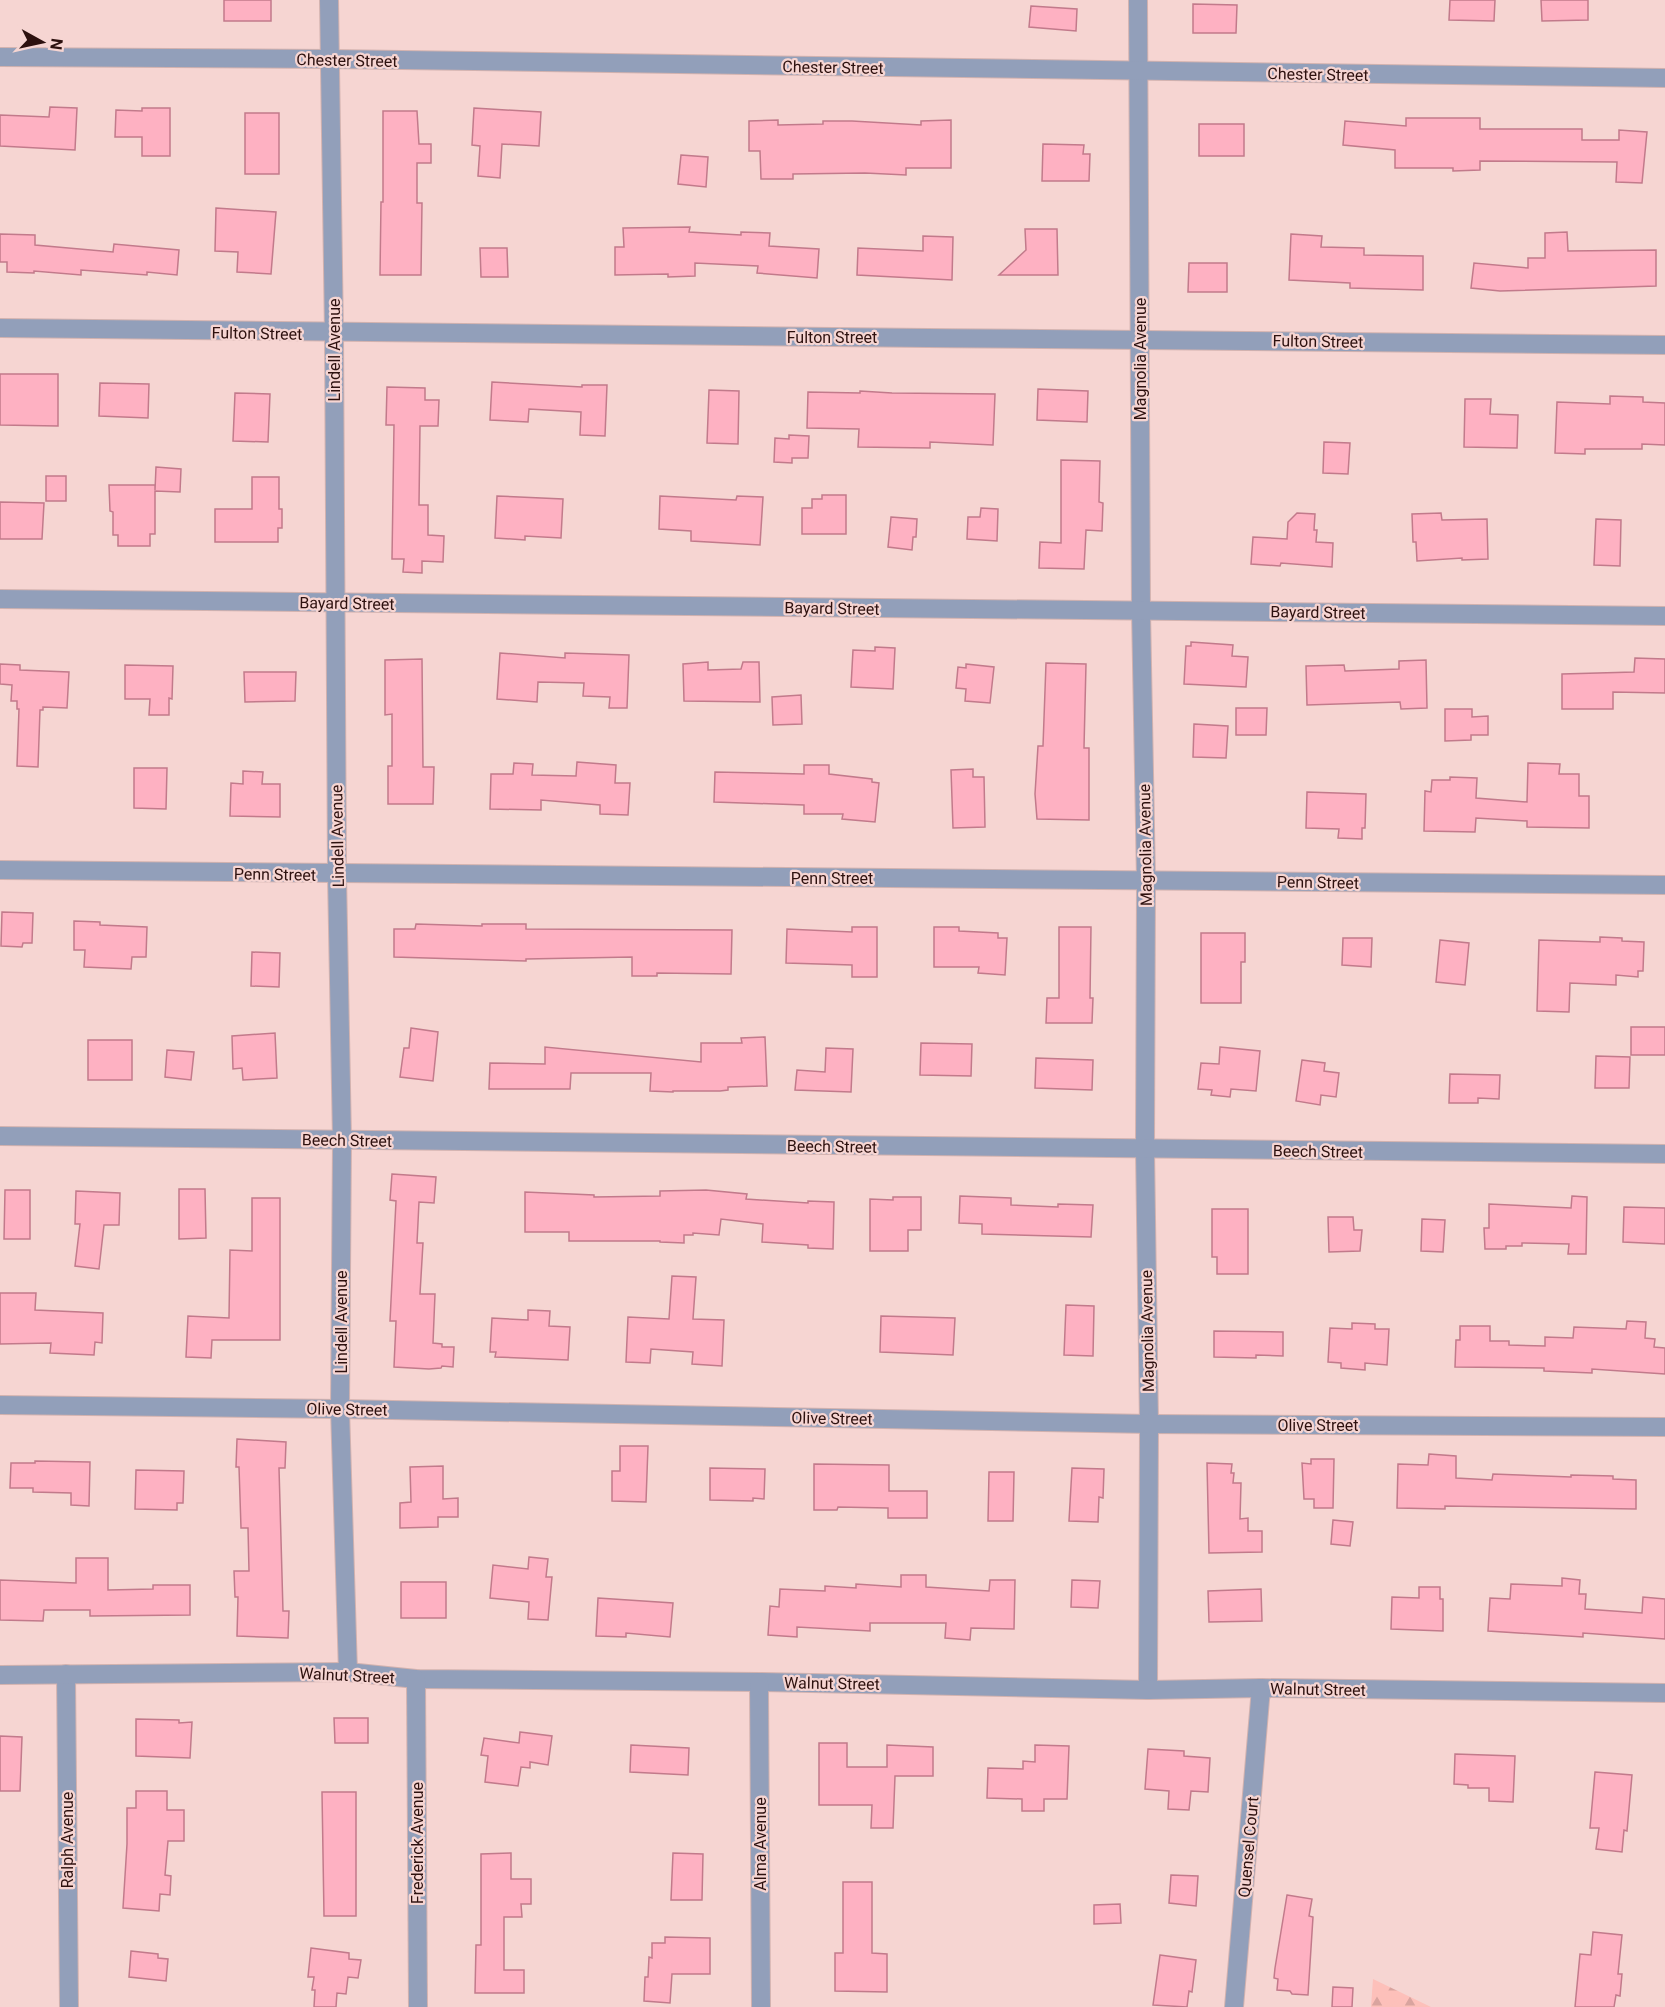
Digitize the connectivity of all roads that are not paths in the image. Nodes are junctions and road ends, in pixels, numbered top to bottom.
1 (329, 0) edge
2 (1137, 0) edge
3 (0, 57) edge
4 (330, 60) junction
5 (1139, 72) junction
6 (1665, 78) edge
7 (0, 328) edge
8 (334, 334) junction
9 (1139, 339) junction
10 (1665, 345) edge
11 (0, 600) edge
12 (334, 603) junction
13 (1140, 611) junction
14 (1665, 616) edge
15 (0, 870) edge
16 (337, 875) junction
17 (1146, 880) junction
18 (1665, 885) edge
19 (0, 1137) edge
20 (342, 1140) junction
21 (1145, 1149) junction
22 (1665, 1154) edge
23 (0, 1405) edge
24 (340, 1409) junction
25 (1149, 1424) junction
26 (1665, 1427) edge
27 (348, 1672) junction
28 (66, 1674) junction
29 (0, 1675) edge
30 (416, 1679) junction
31 (759, 1682) junction
32 (1261, 1688) junction
33 (1148, 1690) junction
34 (1665, 1693) edge
35 (69, 2007) edge
36 (418, 2007) edge
37 (761, 2007) edge
38 (1234, 2007) edge

1 - 4 street, Lindell Avenue
2 - 5 street, Magnolia Avenue
3 - 4 street, Chester Street
4 - 5 street, Chester Street
4 - 8 street, Lindell Avenue
5 - 6 street, Chester Street
5 - 9 street, Magnolia Avenue
7 - 8 street, Fulton Street
8 - 9 street, Fulton Street
8 - 12 street, Lindell Avenue
9 - 10 street, Fulton Street
9 - 13 street, Magnolia Avenue
11 - 12 street, Bayard Street
12 - 13 street, Bayard Street
12 - 16 street, Lindell Avenue
13 - 14 street, Bayard Street
13 - 17 street, Magnolia Avenue
15 - 16 street, Penn Street
16 - 17 street, Penn Street
16 - 20 street, Lindell Avenue
17 - 18 street, Penn Street
17 - 21 street, Magnolia Avenue
19 - 20 street, Beech Street
20 - 21 street, Beech Street
20 - 24 street, Lindell Avenue
21 - 22 street, Beech Street
21 - 25 street, Magnolia Avenue
23 - 24 street, Olive Street
24 - 25 street, Olive Street
24 - 27 street, Lindell Avenue
25 - 26 street, Olive Street
25 - 33 street, Magnolia Avenue
27 - 28 street, Walnut Street
27 - 30 street, Walnut Street
28 - 29 street, Walnut Street
28 - 35 street, Ralph Avenue
30 - 31 street, Walnut Street
30 - 36 street, Frederick Avenue
31 - 33 street, Walnut Street
31 - 37 street, Alma Avenue
32 - 33 street, Walnut Street
32 - 34 street, Walnut Street
32 - 38 street, Quensel Court

